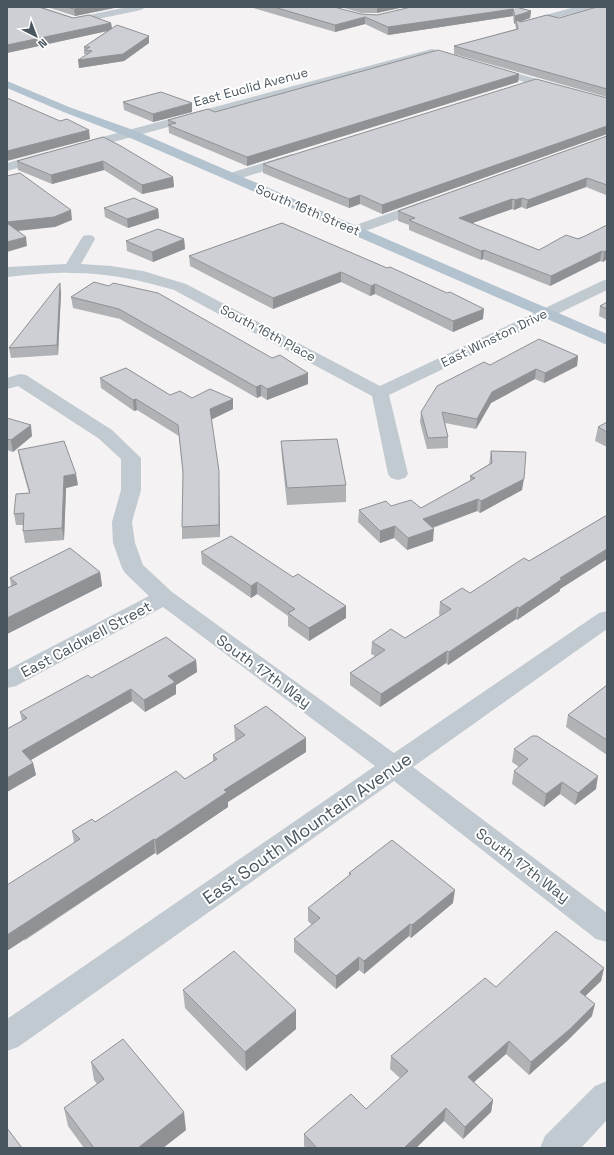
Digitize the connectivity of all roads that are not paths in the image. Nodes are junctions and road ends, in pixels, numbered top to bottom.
1 (33, 7) edge
2 (141, 7) edge
3 (586, 7) edge
4 (520, 25) edge
5 (534, 82) junction
6 (7, 84) edge
7 (511, 89) edge
8 (607, 103) edge
9 (132, 134) junction
10 (300, 156) edge
11 (7, 167) edge
12 (232, 177) junction
13 (437, 200) edge
14 (355, 230) junction
15 (88, 238) dead end
16 (71, 268) junction
17 (7, 272) edge
18 (607, 284) edge
19 (546, 313) junction
20 (607, 340) edge
21 (7, 384) edge
22 (380, 393) junction
23 (398, 474) dead end
24 (164, 597) junction
25 (607, 618) edge
26 (7, 680) edge
27 (394, 767) junction
28 (607, 930) edge
29 (7, 1037) edge
30 (607, 1098) edge
31 (557, 1148) edge

1 - 2 street
3 - 4 street
5 - 7 street
5 - 8 street
5 - 9 street, East Euclid Avenue
6 - 9 main road, South 16th Street
9 - 11 street, East Euclid Avenue
9 - 12 main road, South 16th Street
10 - 12 street
12 - 14 main road, South 16th Street
13 - 14 street
14 - 19 main road, South 16th Street
15 - 16 street
16 - 17 street, South 16th Place
16 - 22 street, South 16th Place
18 - 19 street, East Winston Drive
19 - 20 main road, South 16th Street
19 - 22 street, East Winston Drive
21 - 24 street, South 17th Way
22 - 23 street
24 - 26 street, East Caldwell Street
24 - 27 street, South 17th Way
25 - 27 street, East South Mountain Avenue
27 - 28 street, South 17th Way
27 - 29 street, East South Mountain Avenue
30 - 31 street

